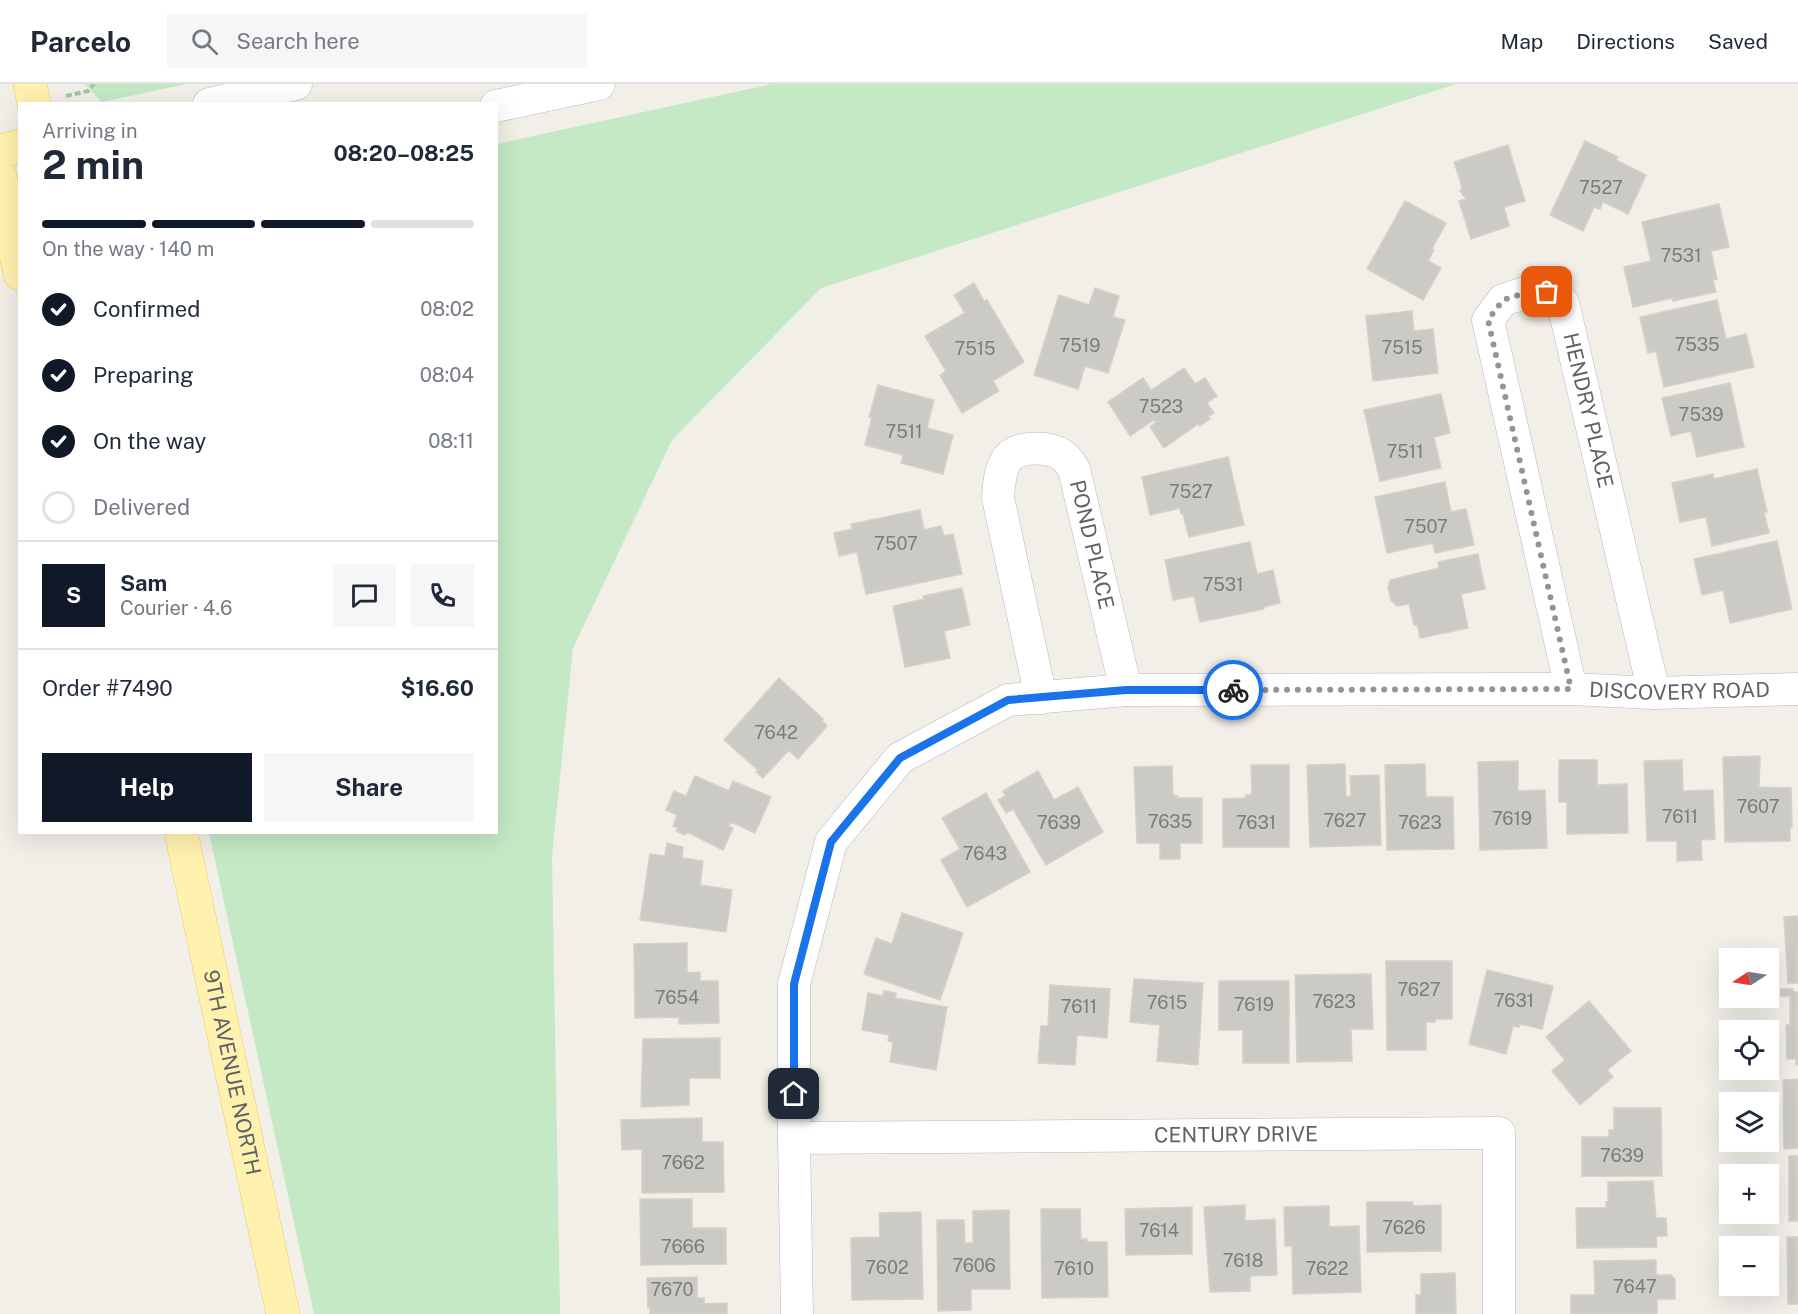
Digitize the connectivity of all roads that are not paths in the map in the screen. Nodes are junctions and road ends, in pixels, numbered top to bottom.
1 (30, 84) edge
2 (296, 84) edge
3 (599, 84) edge
4 (34, 102) edge
5 (218, 102) edge
6 (498, 106) edge
7 (18, 146) edge
8 (0, 151) edge
9 (0, 176) edge
10 (9, 211) edge
11 (18, 263) edge
12 (1571, 689) junction
13 (1798, 689) edge
14 (1126, 690) junction
15 (1654, 693) junction
16 (1041, 698) junction
17 (181, 834) edge
18 (794, 1138) junction
19 (284, 1314) edge
20 (797, 1314) edge
21 (1499, 1314) edge

1 - 4 main road
2 - 5 street
3 - 6 street
7 - 8 main road
9 - 10 main road
10 - 11 main road
12 - 14 street, DISCOVERY ROAD
12 - 15 street, DISCOVERY ROAD
12 - 15 street, HENDRY PLACE
13 - 15 street, DISCOVERY ROAD
14 - 16 street, DISCOVERY ROAD
14 - 16 street, POND PLACE
16 - 18 street, DISCOVERY ROAD
17 - 19 main road, 9TH AVENUE NORTH
18 - 20 street, DISCOVERY ROAD
18 - 21 street, CENTURY DRIVE

